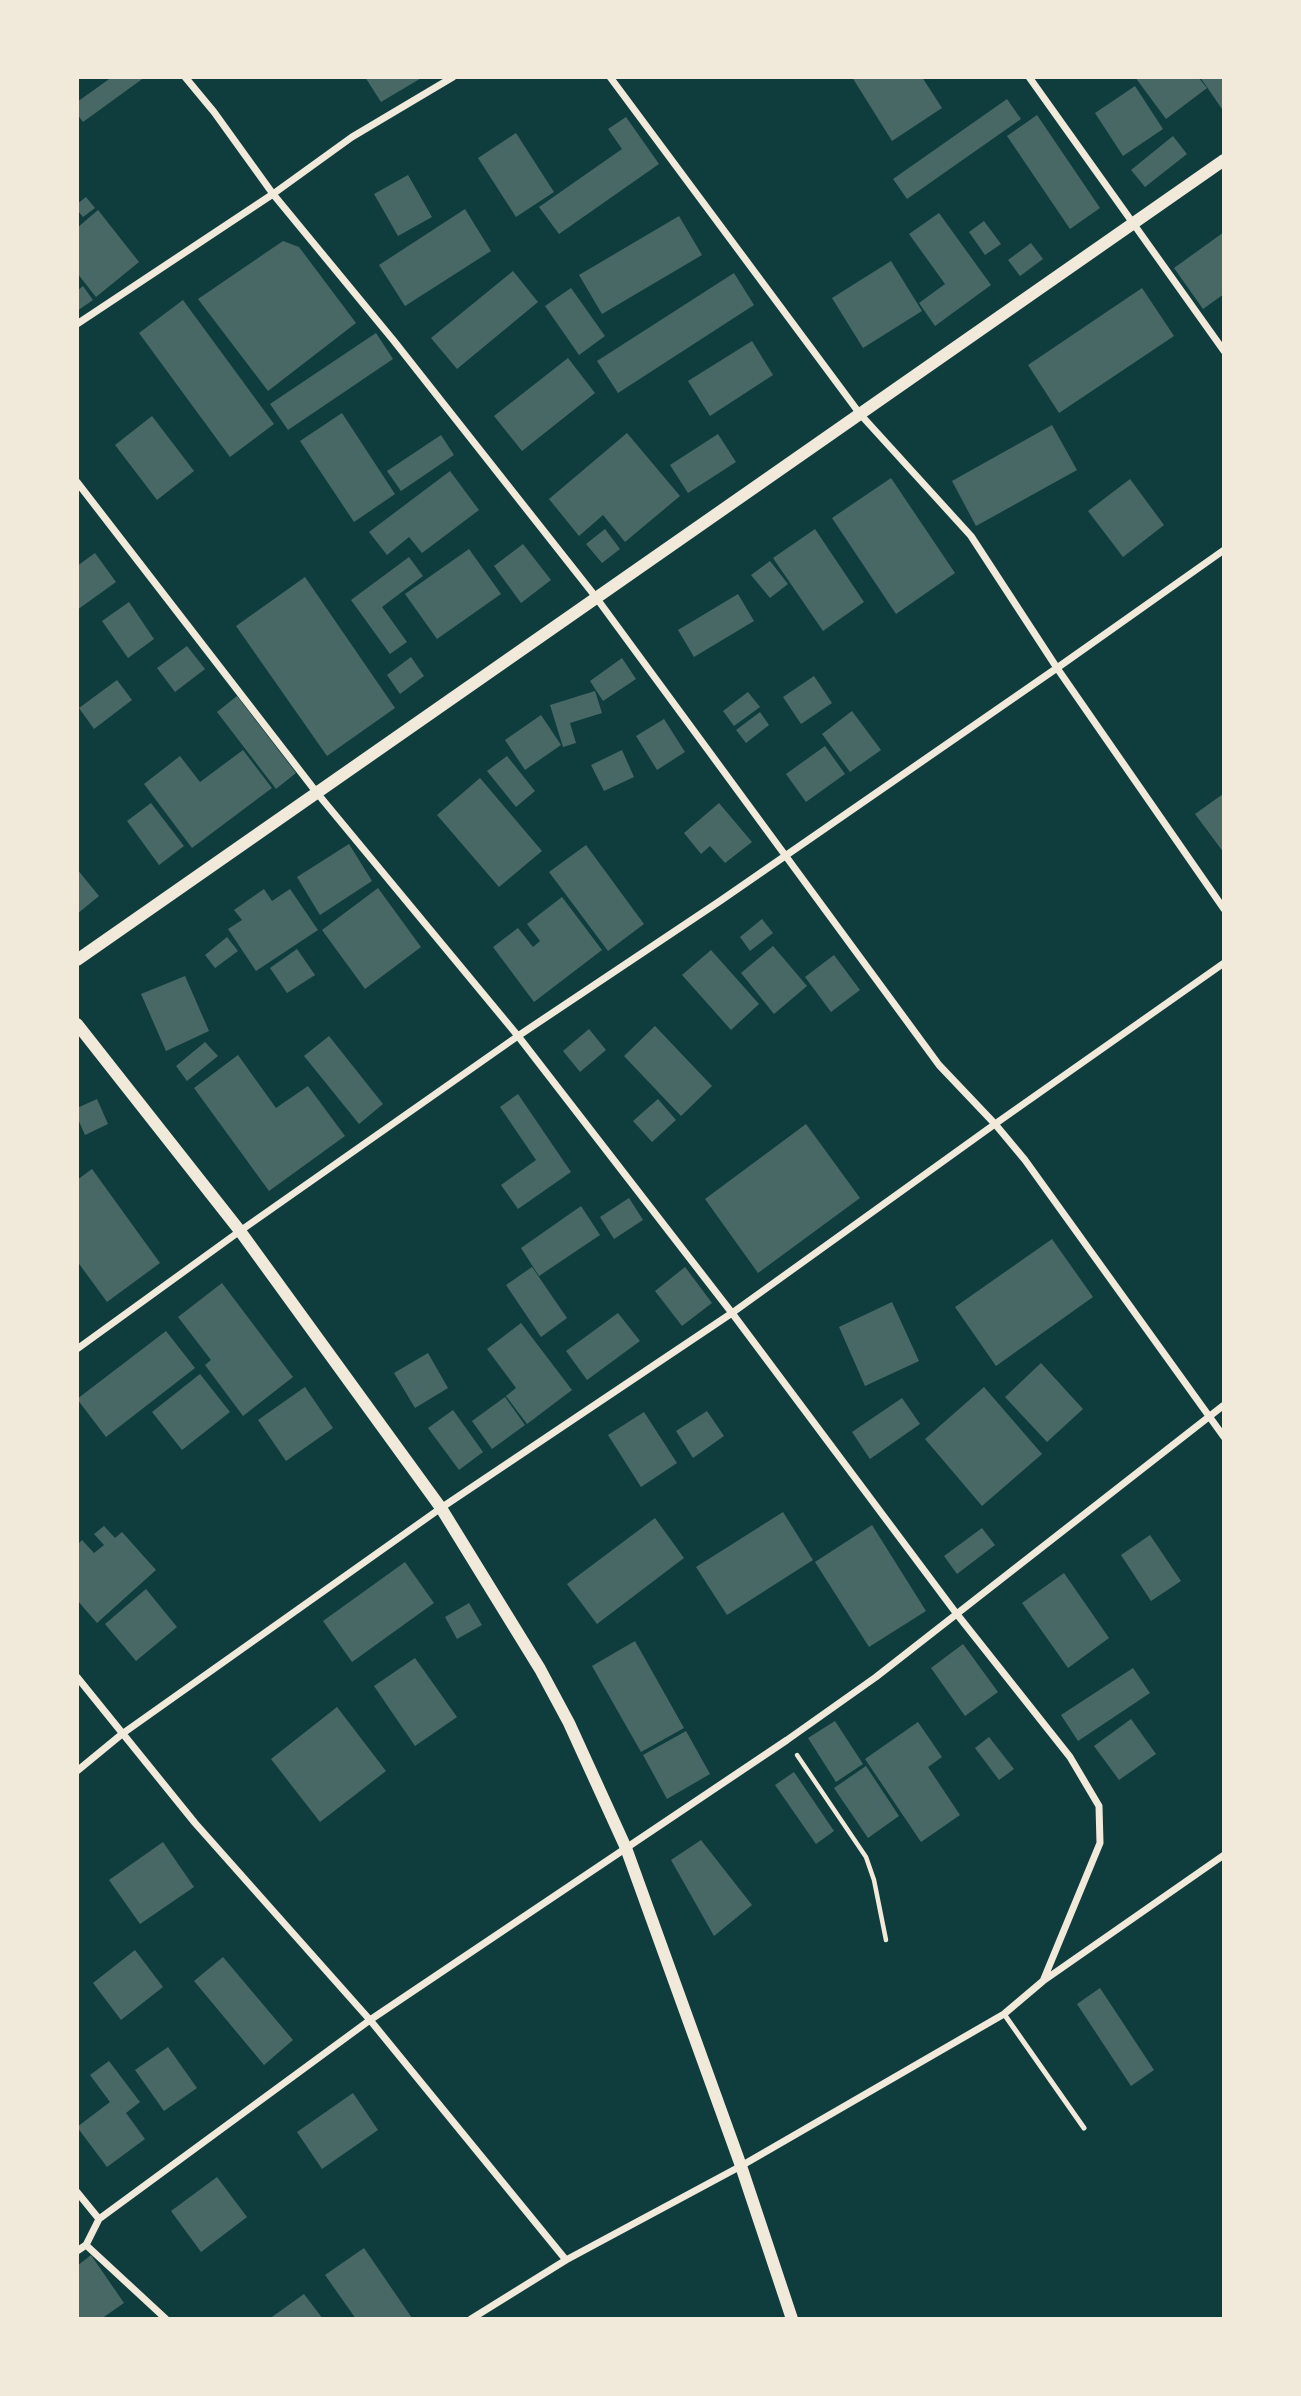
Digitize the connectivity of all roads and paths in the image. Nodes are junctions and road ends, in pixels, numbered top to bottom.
1 (185, 77) edge
2 (453, 77) edge
3 (610, 77) edge
4 (1029, 77) edge
5 (1224, 160) edge
6 (273, 194) junction
7 (1132, 223) junction
8 (77, 324) edge
9 (1224, 351) edge
10 (860, 414) junction
11 (77, 482) edge
12 (1224, 550) edge
13 (595, 596) junction
14 (1057, 668) junction
15 (317, 793) junction
16 (786, 854) junction
17 (1224, 909) edge
18 (77, 960) edge
19 (1224, 963) edge
20 (77, 1024) edge
21 (518, 1036) junction
22 (995, 1124) junction
23 (240, 1231) junction
24 (732, 1313) junction
25 (77, 1349) edge
26 (1224, 1405) edge
27 (1209, 1417) junction
28 (1224, 1437) edge
29 (441, 1508) junction
30 (956, 1613) junction
31 (77, 1677) edge
32 (122, 1734) junction
33 (787, 1740) junction
34 (77, 1772) edge
35 (626, 1848) junction
36 (1224, 1855) edge
37 (886, 1940) dead end
38 (1043, 1981) junction
39 (1004, 2014) junction
40 (370, 2020) junction
41 (1084, 2128) dead end
42 (741, 2166) junction
43 (77, 2192) edge
44 (99, 2219) junction
45 (86, 2245) junction
46 (77, 2251) edge
47 (566, 2260) junction
48 (166, 2319) edge
49 (471, 2319) edge
50 (792, 2319) edge

1 - 6 street
2 - 6 street
3 - 10 street
4 - 7 street
5 - 7 street
6 - 8 street
6 - 13 street
7 - 9 street
7 - 10 street
10 - 13 street
10 - 14 street
11 - 15 street
12 - 14 street
13 - 15 street
13 - 16 street
14 - 16 street
14 - 17 street
15 - 18 street
15 - 21 street
16 - 21 street
16 - 22 street
19 - 22 street
20 - 23 street
21 - 23 street
21 - 24 street
22 - 24 street
22 - 27 street
23 - 25 street
23 - 29 street
24 - 29 street
24 - 30 street
26 - 27 street
27 - 28 street
27 - 30 street
29 - 32 street
29 - 35 street
30 - 33 street
30 - 38 street
31 - 32 street
32 - 34 street
32 - 40 street
33 - 35 street
33 - 37 path
35 - 40 street
35 - 42 street
36 - 38 street
38 - 39 street
39 - 41 lane
39 - 42 street
40 - 44 street
40 - 47 street
42 - 47 street
42 - 50 street
43 - 44 street
44 - 45 street
45 - 46 street
45 - 48 street
47 - 49 street

